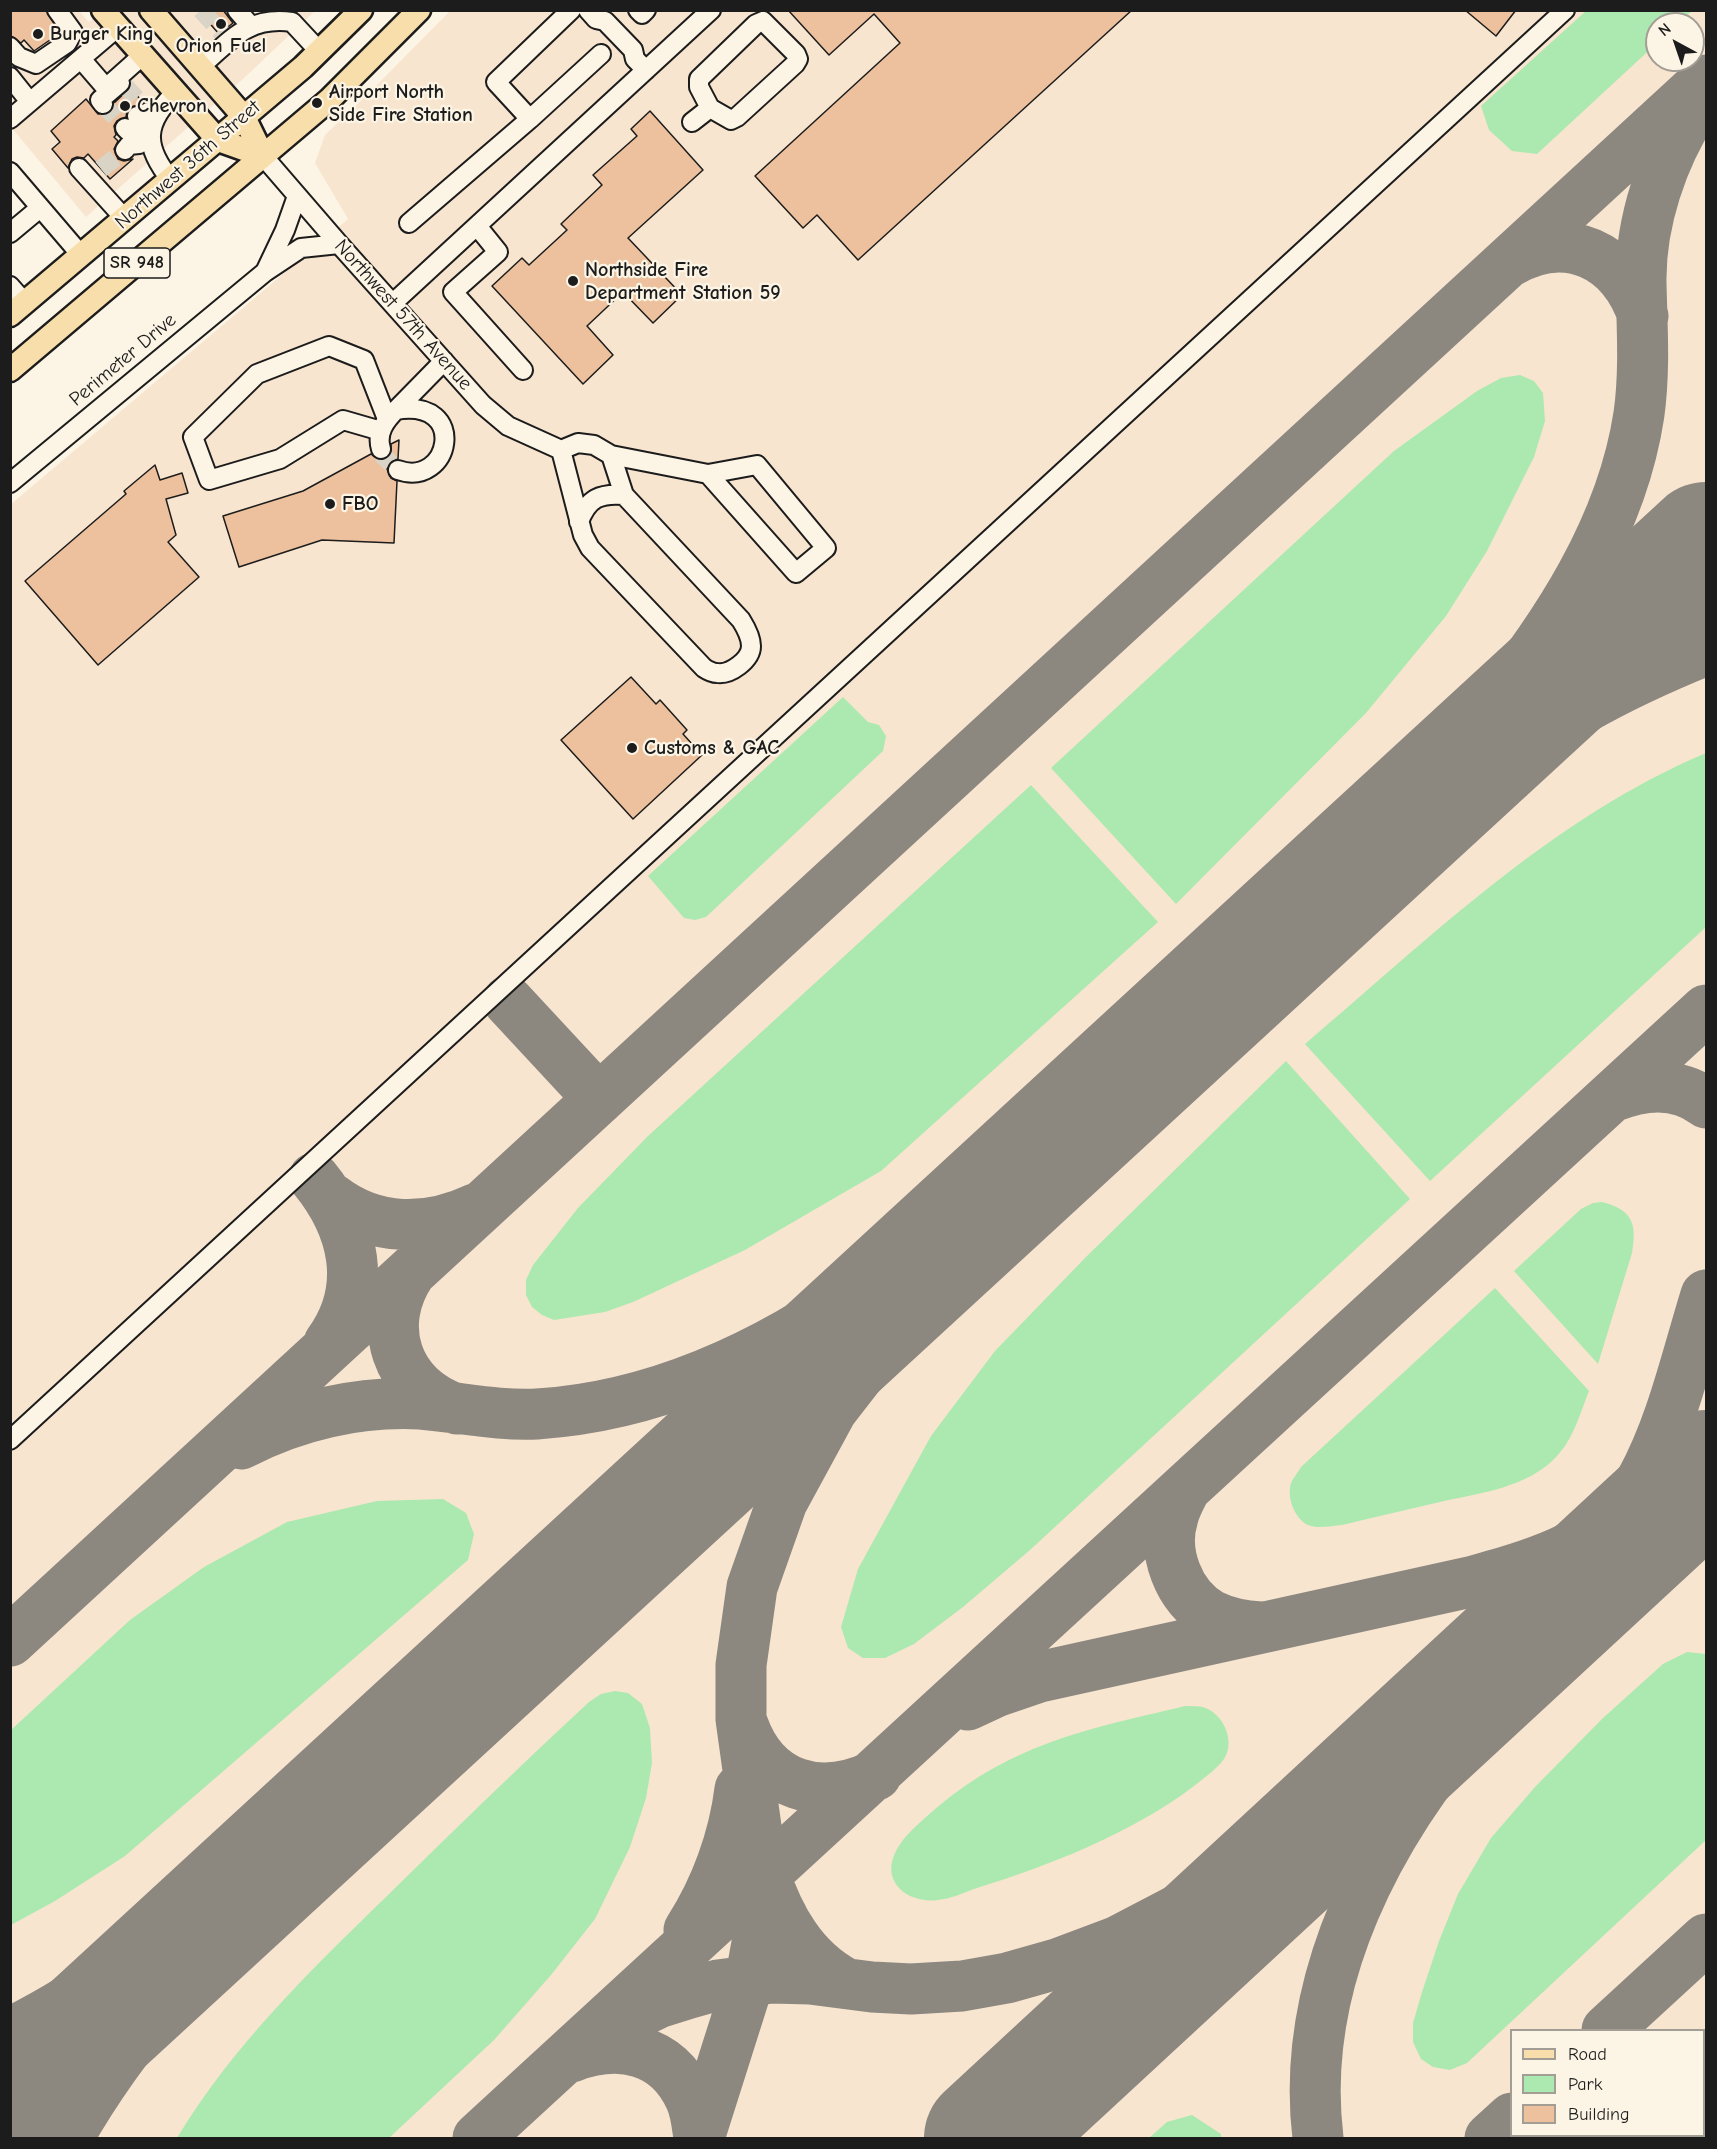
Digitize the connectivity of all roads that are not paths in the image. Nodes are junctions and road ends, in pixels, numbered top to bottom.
1 (57, 10) edge
2 (104, 10) edge
3 (151, 10) edge
4 (419, 10) edge
5 (571, 10) edge
6 (638, 10) edge
7 (646, 10) edge
8 (711, 10) edge
9 (1565, 10) edge
10 (350, 15) edge
11 (592, 15) edge
12 (118, 27) junction
13 (231, 28) edge
14 (10, 47) edge
15 (319, 51) junction
16 (601, 54) dead end
17 (143, 56) junction
18 (81, 60) junction
19 (640, 65) junction
20 (200, 67) junction
21 (10, 77) edge
22 (176, 92) junction
23 (30, 102) junction
24 (710, 108) junction
25 (244, 117) junction
26 (10, 119) edge
27 (530, 120) junction
28 (692, 122) dead end
29 (218, 140) junction
30 (264, 156) junction
31 (79, 168) dead end
32 (10, 172) edge
33 (171, 180) junction
34 (297, 196) junction
35 (40, 208) junction
36 (125, 219) junction
37 (409, 224) dead end
38 (477, 226) junction
39 (10, 233) edge
40 (339, 244) junction
41 (81, 255) junction
42 (265, 272) junction
43 (15, 302) edge
44 (393, 303) junction
45 (444, 361) junction
46 (10, 370) edge
47 (523, 370) dead end
48 (388, 420) junction
49 (381, 449) dead end
50 (561, 450) junction
51 (611, 455) junction
52 (398, 470) dead end
53 (708, 474) junction
54 (10, 483) edge
55 (624, 495) junction
56 (579, 522) junction
57 (10, 1440) edge

1 - 14 street
2 - 12 main road
3 - 20 main road, Northwest 57th Avenue
4 - 30 main road, Northwest 36th Street / SR 948
5 - 27 street
6 - 7 street
8 - 19 street
9 - 57 street
10 - 15 main road, Northwest 36th Street / SR 948
11 - 19 street
12 - 17 main road
12 - 18 street
13 - 15 street
13 - 20 street
15 - 25 main road, Northwest 36th Street / SR 948
16 - 27 street
17 - 18 street
17 - 22 main road
18 - 23 street
19 - 38 street
20 - 25 main road, Northwest 57th Avenue
21 - 23 street
22 - 29 main road
22 - 33 street
23 - 26 street
24 - 24 street
24 - 28 street
25 - 29 main road, Northwest 36th Street / SR 948
25 - 30 main road, Northwest 57th Avenue
27 - 37 street
29 - 30 main road
29 - 33 main road, Northwest 36th Street / SR 948
30 - 34 street, Northwest 57th Avenue
30 - 46 main road, Northwest 36th Street / SR 948
31 - 36 street
32 - 35 street
33 - 36 main road, Northwest 36th Street / SR 948
34 - 40 street, Northwest 57th Avenue
34 - 42 street, Perimeter Drive
35 - 39 street
35 - 41 street
36 - 41 main road, Northwest 36th Street / SR 948
38 - 44 street
38 - 47 street
40 - 42 street, Perimeter Drive
40 - 44 street, Northwest 57th Avenue
41 - 43 main road, Northwest 36th Street / SR 948
42 - 54 street, Perimeter Drive
44 - 45 street, Northwest 57th Avenue
45 - 48 street
45 - 50 street, Northwest 57th Avenue
48 - 48 street
48 - 49 street
48 - 52 street
50 - 51 street
50 - 56 street
51 - 53 street
51 - 55 street
53 - 53 street
55 - 56 street
55 - 56 street

